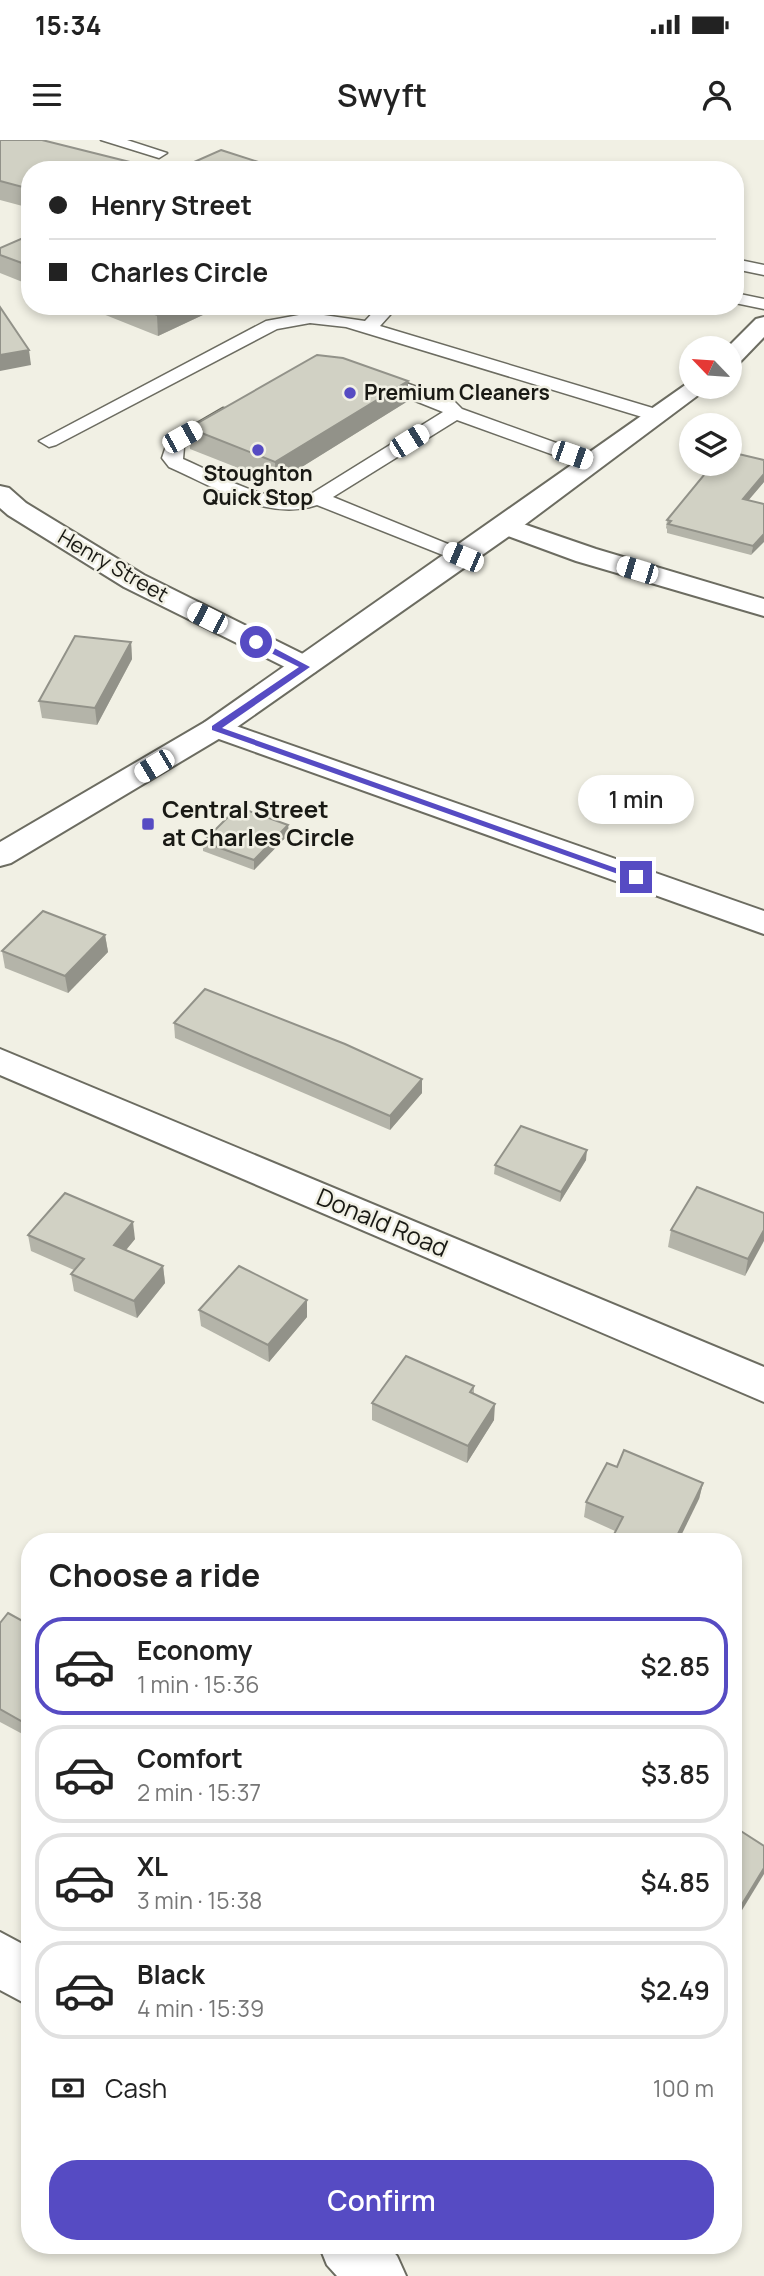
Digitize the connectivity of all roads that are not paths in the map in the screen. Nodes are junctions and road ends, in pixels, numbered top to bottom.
1 (108, 140) edge
2 (159, 153) dead end
3 (744, 266) edge
4 (764, 270) edge
5 (744, 300) edge
6 (764, 304) edge
7 (285, 315) edge
8 (300, 315) edge
9 (380, 315) edge
10 (764, 324) edge
11 (369, 327) junction
12 (742, 347) edge
13 (357, 371) edge
14 (681, 399) edge
15 (240, 404) edge
16 (455, 413) junction
17 (659, 416) junction
18 (49, 441) dead end
19 (594, 463) junction
20 (0, 494) edge
21 (318, 498) junction
22 (506, 526) junction
23 (463, 557) junction
24 (764, 608) edge
25 (305, 667) junction
26 (216, 728) junction
27 (0, 856) edge
28 (764, 923) edge
29 (0, 1061) edge
30 (764, 1385) edge
31 (0, 1958) edge
32 (21, 1973) edge
33 (355, 2254) edge
34 (377, 2276) edge

1 - 2 lane
3 - 4 lane
5 - 6 lane
7 - 18 lane
8 - 11 lane
9 - 11 lane
10 - 12 street
11 - 17 lane
13 - 16 lane
14 - 17 street
15 - 21 lane
16 - 19 lane
16 - 21 lane
17 - 19 street
19 - 22 street
20 - 25 street, Henry Street
21 - 23 lane
22 - 23 street
22 - 24 street
23 - 25 street
25 - 26 street
26 - 27 street
26 - 28 street
29 - 30 street, Donald Road
31 - 32 street
33 - 34 street

